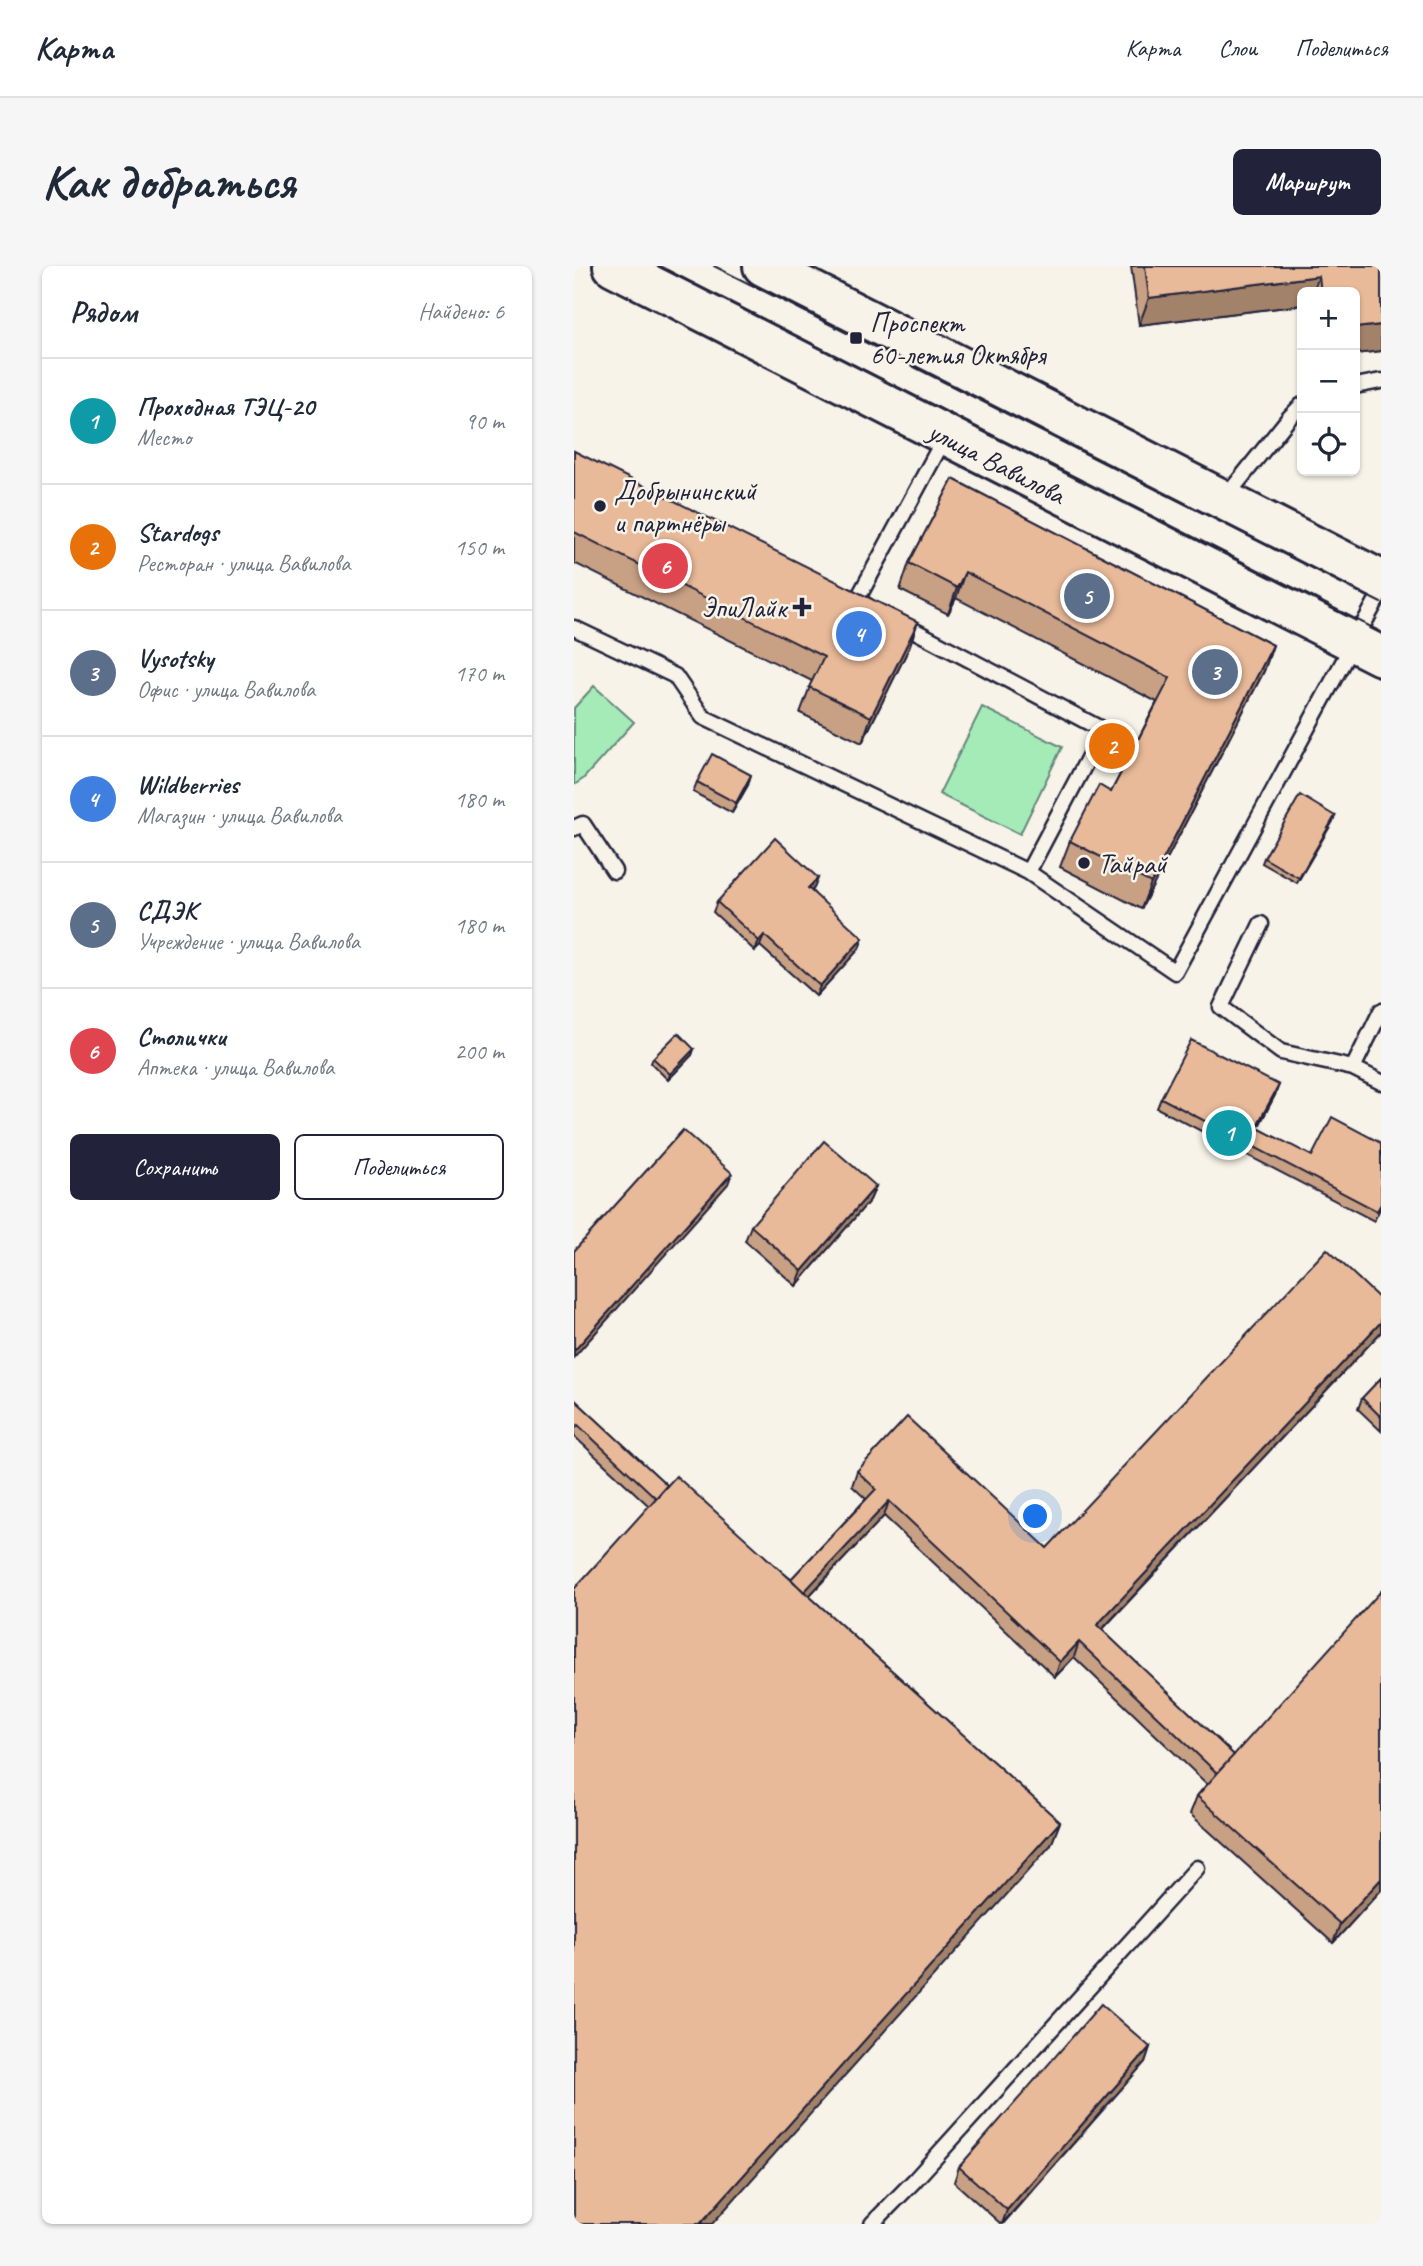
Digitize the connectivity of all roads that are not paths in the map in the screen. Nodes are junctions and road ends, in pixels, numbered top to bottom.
1 (614, 266) edge
2 (763, 266) edge
3 (794, 276) edge
4 (1381, 381) edge
5 (1360, 385) edge
6 (1297, 410) edge
7 (945, 436) junction
8 (1224, 500) junction
9 (1381, 580) edge
10 (1381, 592) edge
11 (574, 628) edge
12 (1367, 650) edge
13 (574, 828) edge
14 (614, 871) dead end
15 (1028, 872) junction
16 (1261, 924) dead end
17 (1381, 1011) edge
18 (1353, 1068) junction
19 (1381, 1082) edge
20 (1197, 1868) dead end
21 (872, 2224) edge

1 - 7 main road, улица Вавилова
2 - 3 main road
3 - 8 main road
4 - 5 lane
6 - 8 lane
7 - 12 main road, улица Вавилова
7 - 15 lane
8 - 9 main road
10 - 12 lane
11 - 15 lane
12 - 15 lane
13 - 14 lane
16 - 18 lane
17 - 18 lane
18 - 19 lane
20 - 21 lane

